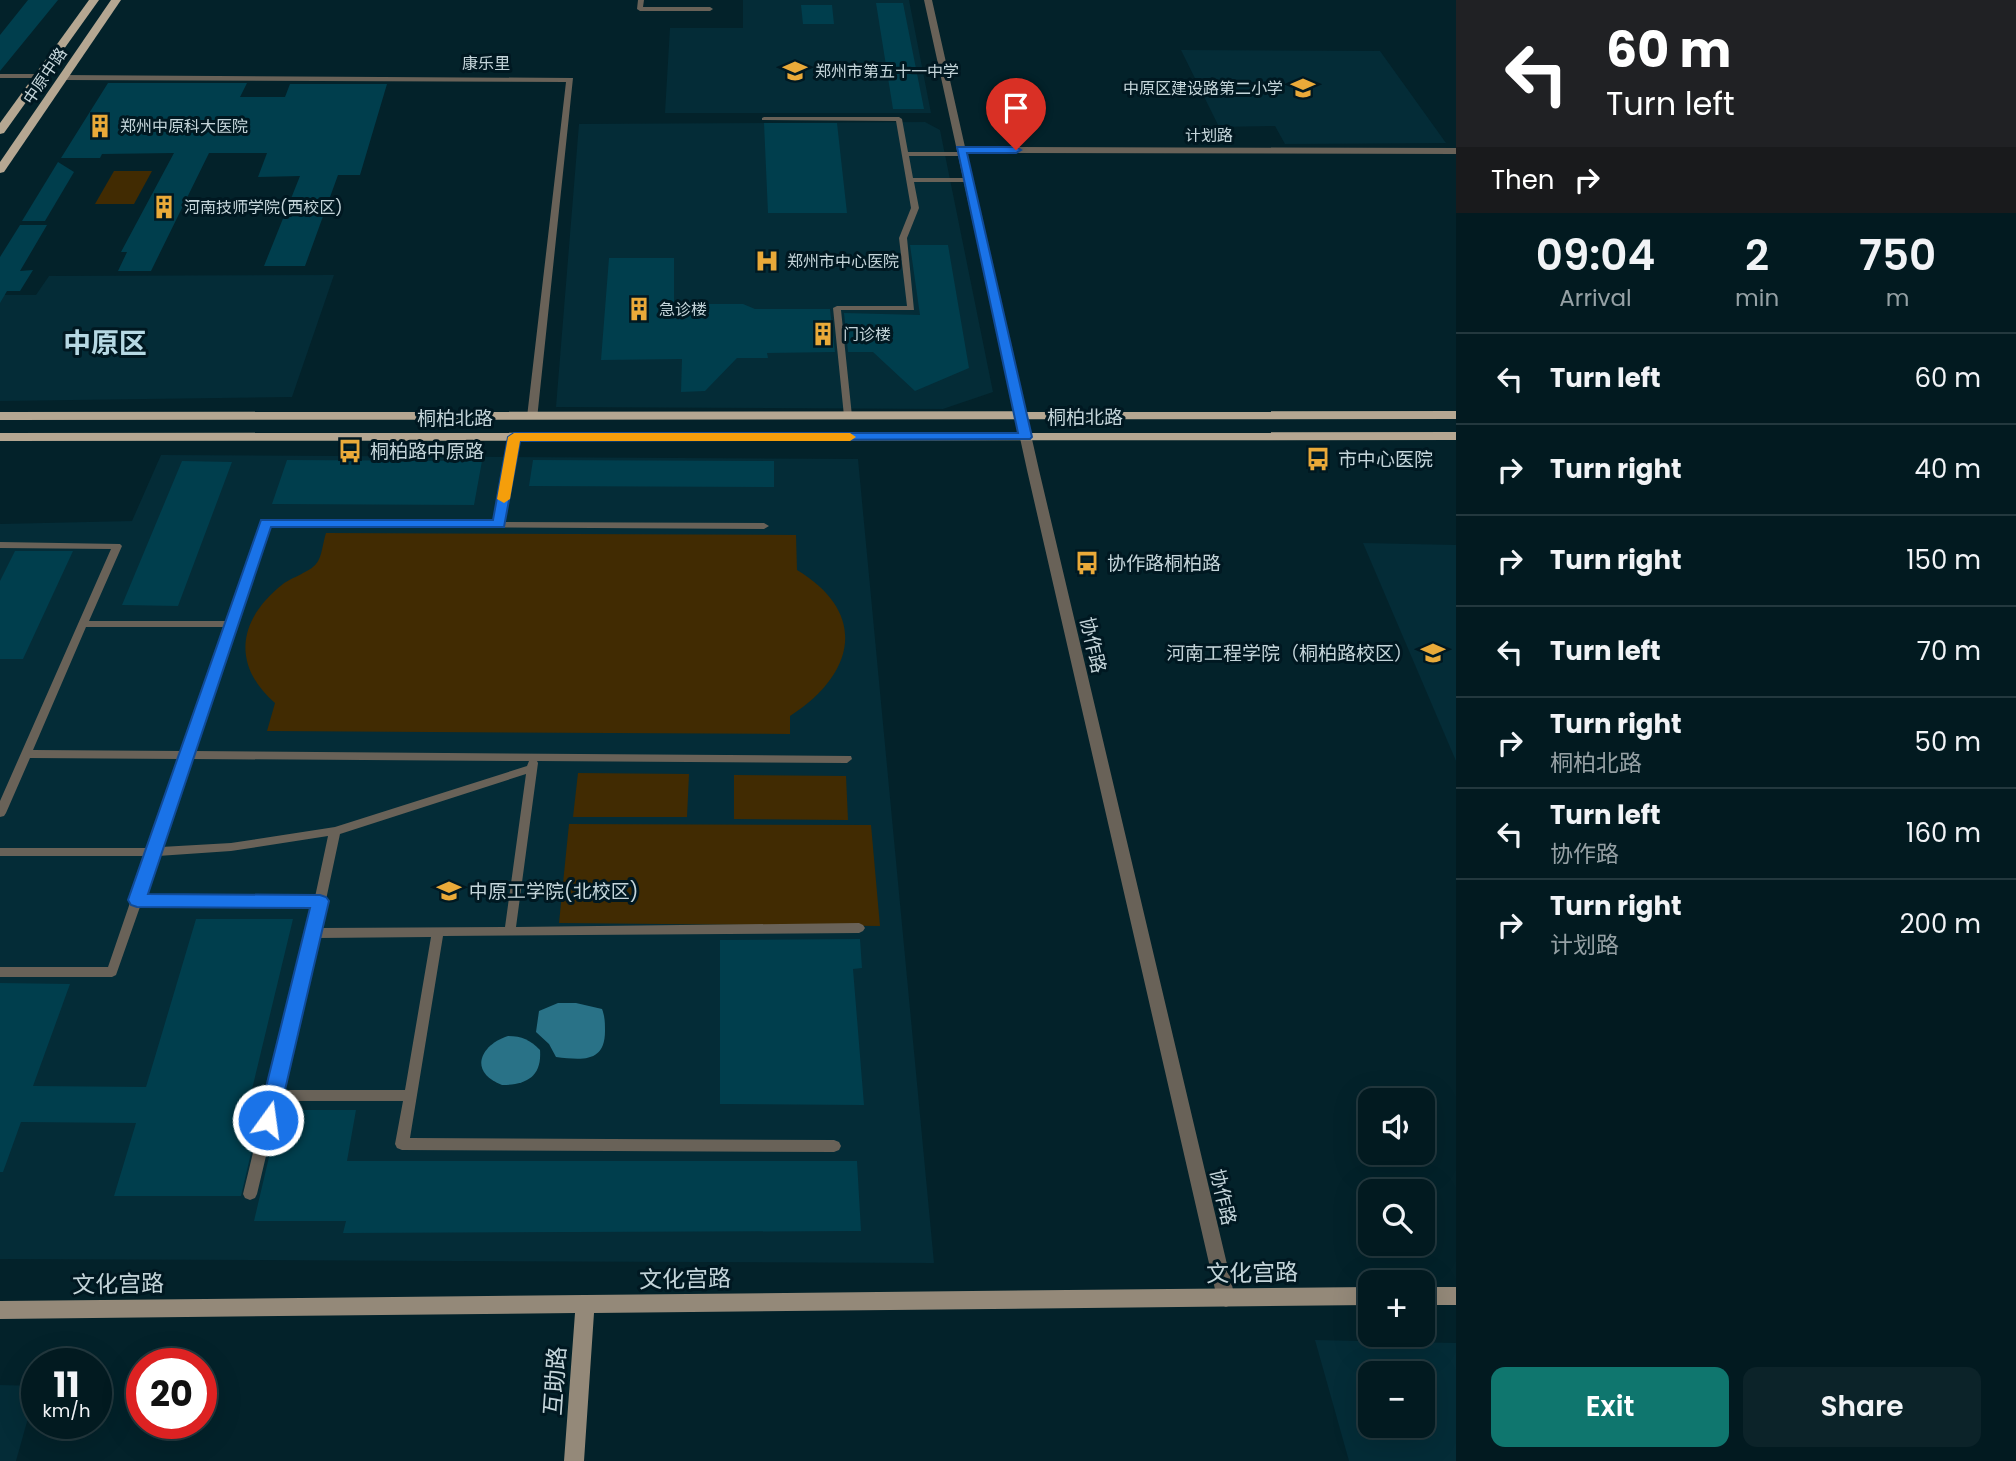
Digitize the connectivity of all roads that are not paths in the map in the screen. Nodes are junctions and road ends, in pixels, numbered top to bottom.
1 (94, 0) edge
2 (116, 0) edge
3 (641, 0) edge
4 (928, 0) edge
5 (710, 9) dead end
6 (0, 76) edge
7 (40, 76) junction
8 (63, 77) junction
9 (764, 119) dead end
10 (0, 130) edge
11 (1456, 151) edge
12 (962, 152) junction
13 (905, 154) junction
14 (0, 170) edge
15 (909, 180) junction
16 (968, 180) junction
17 (1456, 415) edge
18 (0, 416) edge
19 (533, 416) junction
20 (849, 416) junction
21 (1021, 416) junction
22 (1456, 436) edge
23 (0, 437) edge
24 (514, 437) junction
25 (1025, 437) junction
26 (499, 524) junction
27 (764, 526) dead end
28 (0, 545) edge
29 (83, 624) junction
30 (231, 624) junction
31 (26, 754) junction
32 (187, 754) junction
33 (847, 758) dead end
34 (533, 762) junction
35 (0, 813) edge
36 (335, 831) junction
37 (0, 852) edge
38 (153, 852) junction
39 (137, 900) junction
40 (320, 901) junction
41 (859, 928) dead end
42 (510, 931) junction
43 (438, 932) junction
44 (313, 933) junction
45 (0, 972) edge
46 (411, 1095) junction
47 (274, 1096) junction
48 (834, 1146) dead end
49 (250, 1194) dead end
50 (1358, 1296) edge
51 (1435, 1296) edge
52 (1456, 1296) edge
53 (1226, 1298) junction
54 (585, 1304) junction
55 (0, 1310) edge
56 (575, 1461) edge

1 - 7 main road, 中原中路
2 - 8 main road, 中原中路
3 - 5 lane
4 - 12 street, 协作路
6 - 7 lane
7 - 10 main road, 中原中路
8 - 14 main road, 中原中路
8 - 19 street, 康乐里
9 - 13 lane
11 - 12 street, 计划路
12 - 13 lane
12 - 16 street, 协作路
13 - 15 lane
15 - 16 lane
15 - 20 lane
16 - 21 street, 协作路
17 - 21 main road, 桐柏北路
18 - 19 main road, 桐柏北路
19 - 20 main road, 桐柏北路
20 - 21 main road, 桐柏北路
21 - 25 street, 协作路
22 - 25 main road, 桐柏北路
23 - 24 main road, 桐柏北路
24 - 25 main road, 桐柏北路
24 - 26 lane
25 - 53 street, 协作路
26 - 27 lane
26 - 30 lane
28 - 29 lane
29 - 30 lane
29 - 31 lane
30 - 32 lane
31 - 32 lane
31 - 35 lane
32 - 34 lane
32 - 38 lane
33 - 34 lane
34 - 36 lane
34 - 42 lane
36 - 38 lane
36 - 40 lane
37 - 38 lane
38 - 39 lane
39 - 40 lane
39 - 45 lane
40 - 44 lane
41 - 42 lane
42 - 43 lane
43 - 44 lane
43 - 46 lane
44 - 47 lane
46 - 47 lane
46 - 48 lane
47 - 49 lane
50 - 53 street, 文化宫路
51 - 52 street
53 - 54 street, 文化宫路
54 - 55 street, 文化宫路
54 - 56 street, 互助路

